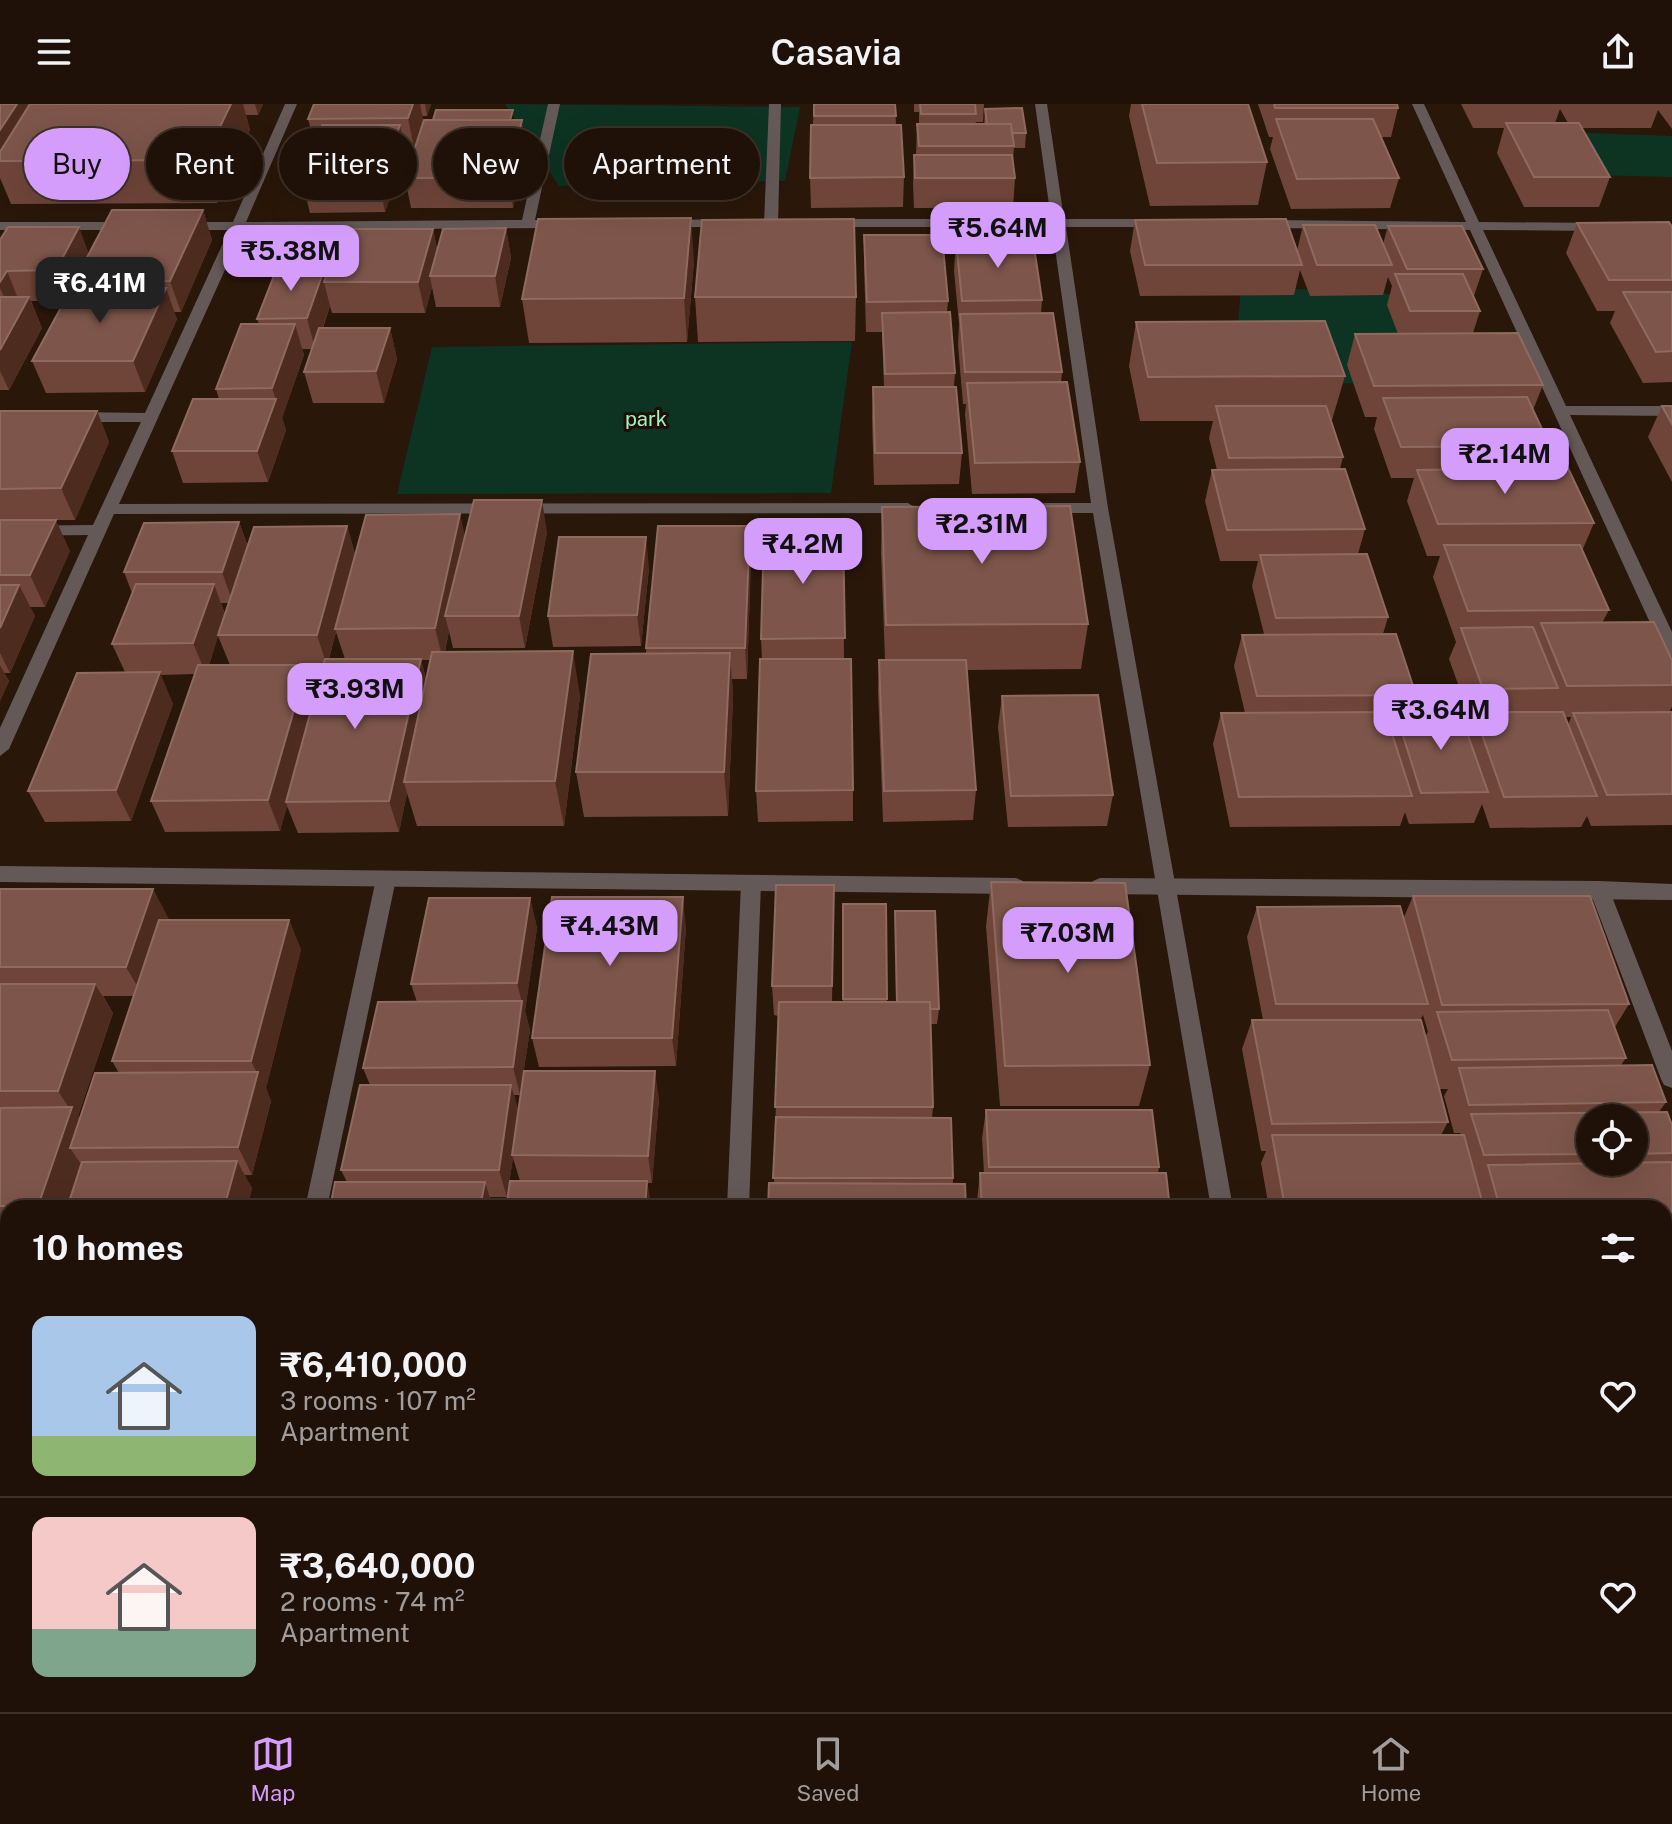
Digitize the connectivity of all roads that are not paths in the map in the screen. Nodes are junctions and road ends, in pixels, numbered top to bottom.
1 (291, 104) edge
2 (554, 104) edge
3 (775, 104) edge
4 (1041, 104) edge
5 (1418, 104) edge
6 (1059, 222) junction
7 (741, 223) edge
8 (756, 223) edge
9 (771, 223) junction
10 (787, 223) edge
11 (819, 223) edge
12 (1170, 223) edge
13 (528, 224) junction
14 (574, 224) edge
15 (650, 224) edge
16 (1250, 224) edge
17 (239, 225) junction
18 (0, 226) edge
19 (143, 226) edge
20 (159, 226) edge
21 (1474, 226) junction
22 (1611, 227) edge
23 (1558, 410) junction
24 (1672, 411) edge
25 (60, 417) edge
26 (151, 418) junction
27 (926, 508) edge
28 (1021, 508) edge
29 (1100, 508) junction
30 (106, 509) junction
31 (96, 530) junction
32 (0, 531) edge
33 (1672, 651) edge
34 (0, 749) edge
35 (0, 874) edge
36 (386, 879) junction
37 (751, 883) junction
38 (1038, 886) edge
39 (1086, 886) edge
40 (1166, 887) junction
41 (1599, 889) junction
42 (1672, 892) edge
43 (1672, 1079) edge
44 (318, 1200) edge
45 (738, 1200) edge
46 (1221, 1200) edge

1 - 17 street
2 - 13 street
3 - 9 street
4 - 6 street
5 - 21 street
6 - 11 street
6 - 12 street
6 - 29 street
7 - 15 street
8 - 9 street
9 - 10 street
13 - 14 street
13 - 17 street
16 - 21 street
17 - 20 street
17 - 26 street
18 - 19 street
21 - 22 street
21 - 23 street
23 - 24 street
23 - 33 street
25 - 26 street
26 - 30 street
27 - 30 street
28 - 29 street
29 - 40 street
30 - 31 street
31 - 32 street
31 - 34 street
35 - 36 street
36 - 37 street
36 - 44 street
37 - 38 street
37 - 45 street
39 - 40 street
40 - 41 street
40 - 46 street
41 - 42 street
41 - 43 street

